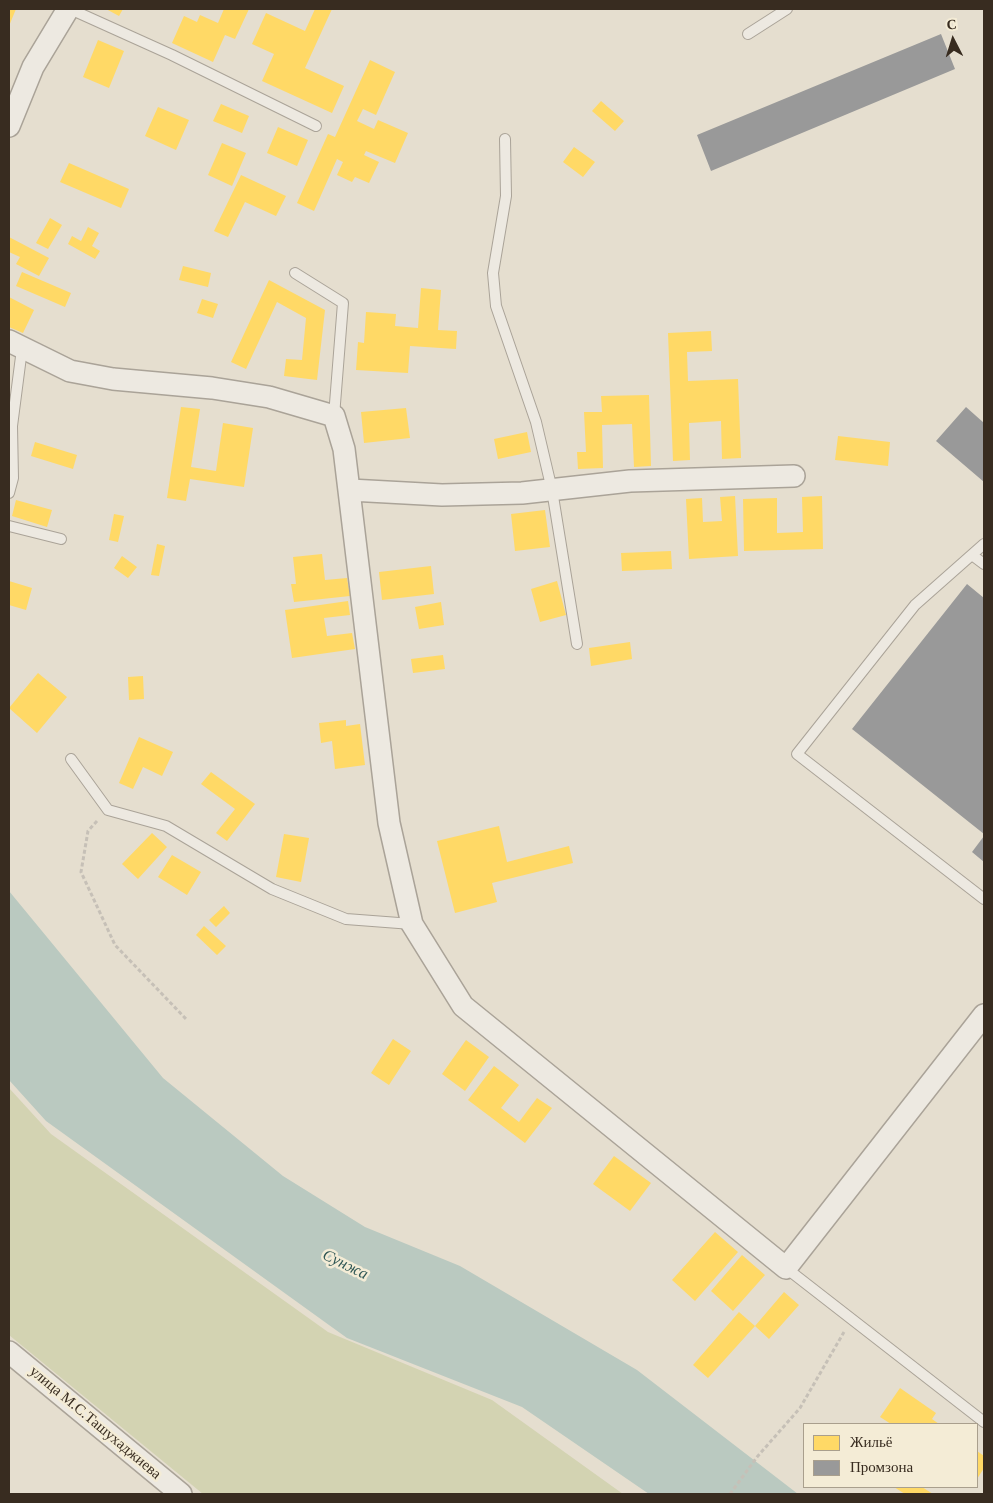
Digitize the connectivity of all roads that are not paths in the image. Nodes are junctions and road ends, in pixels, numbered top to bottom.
1 (69, 9) edge
2 (787, 9) edge
3 (748, 34) dead end
4 (9, 126) edge
5 (316, 126) dead end
6 (505, 140) dead end
7 (295, 273) dead end
8 (15, 345) edge
9 (334, 416) junction
10 (794, 476) dead end
11 (350, 490) junction
12 (552, 490) junction
13 (9, 493) edge
14 (9, 526) edge
15 (60, 539) dead end
16 (984, 544) edge
17 (972, 555) junction
18 (984, 564) edge
19 (577, 644) dead end
20 (71, 759) dead end
21 (984, 899) edge
22 (412, 924) junction
23 (984, 1015) edge
24 (786, 1268) junction
25 (9, 1352) edge
26 (984, 1422) edge
27 (181, 1494) edge

1 - 4 street
1 - 5 lane
2 - 3 lane
6 - 12 lane
7 - 9 lane
8 - 9 street
8 - 13 lane
9 - 11 street
10 - 12 street
11 - 12 street
11 - 22 street
12 - 19 lane
14 - 15 lane
16 - 17 lane
17 - 18 lane
17 - 21 lane
20 - 22 lane
22 - 24 street
23 - 24 street
24 - 26 lane
25 - 27 street, улица М.С.Ташухаджиева

